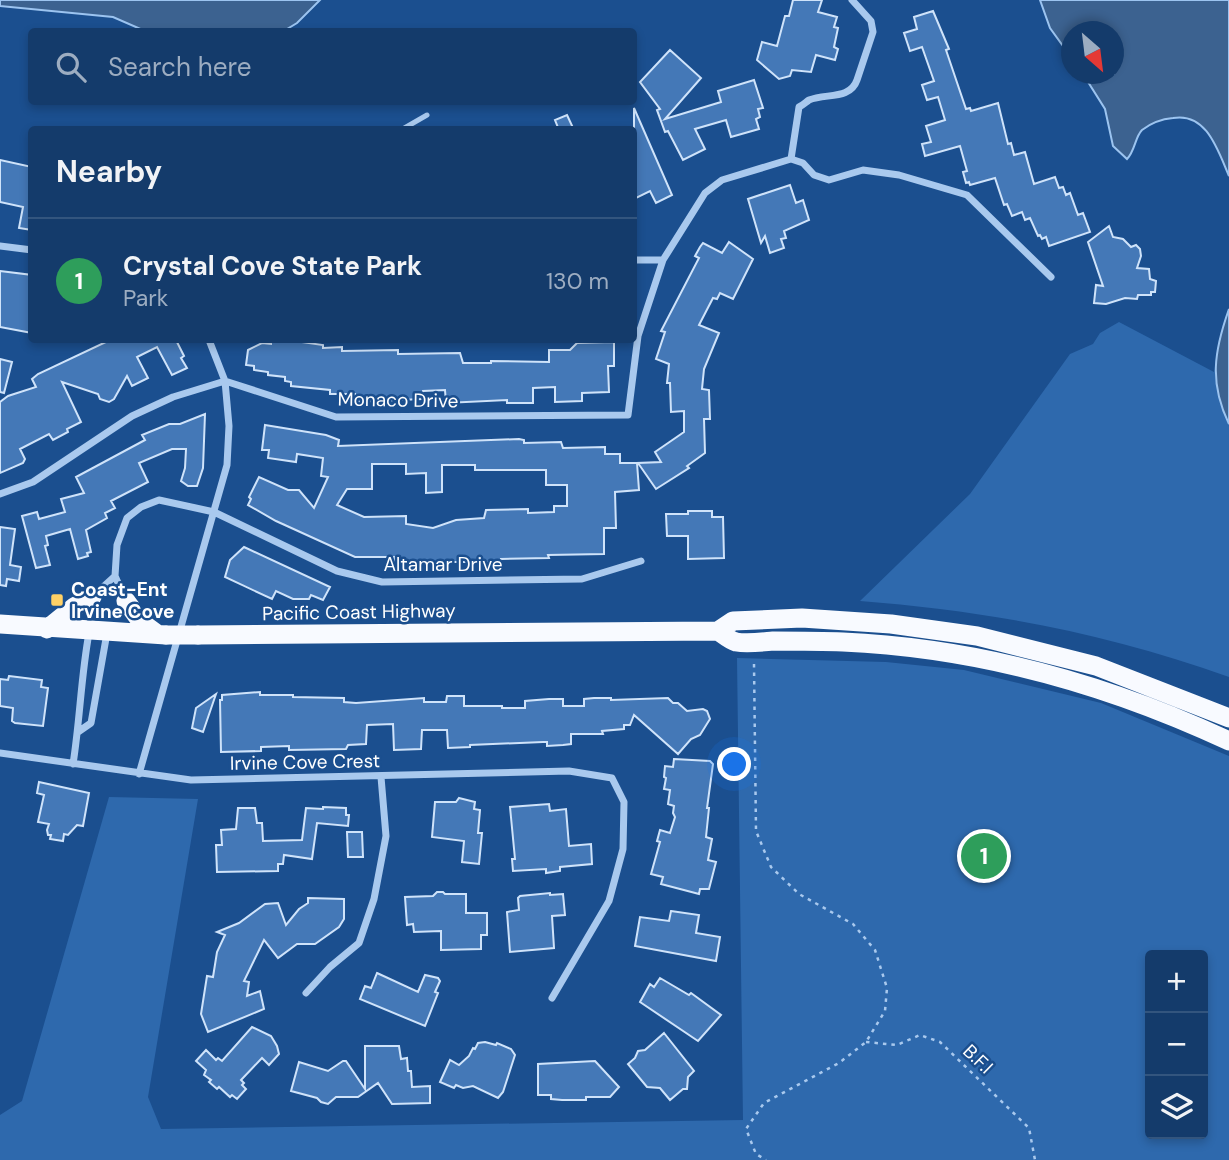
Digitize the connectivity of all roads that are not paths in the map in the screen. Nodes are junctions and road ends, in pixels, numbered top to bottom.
1 (852, 0) edge
2 (427, 116) dead end
3 (406, 126) edge
4 (791, 159) junction
5 (0, 247) edge
6 (28, 250) edge
7 (637, 260) edge
8 (663, 260) junction
9 (1051, 277) dead end
10 (210, 343) edge
11 (225, 381) junction
12 (0, 494) edge
13 (214, 512) junction
14 (641, 561) dead end
15 (115, 576) junction
16 (92, 597) joint
17 (126, 601) joint
18 (0, 624) edge
19 (47, 629) junction
20 (98, 631) junction
21 (718, 631) junction
22 (162, 635) junction
23 (1229, 718) edge
24 (78, 732) junction
25 (1229, 741) edge
26 (0, 753) edge
27 (73, 764) junction
28 (139, 774) junction
29 (381, 777) junction
30 (306, 993) dead end
31 (552, 998) dead end

1 - 4 street
2 - 3 lane
4 - 8 street
4 - 9 street
5 - 6 street
7 - 8 street
8 - 11 street, Monaco Drive
10 - 11 street
11 - 12 street
11 - 13 street
13 - 14 street, Altamar Drive
13 - 15 street, Altamar Drive
13 - 28 street
15 - 16 street
15 - 17 street
16 - 19 highway
17 - 22 highway
18 - 19 highway, Pacific Coast Highway
19 - 20 highway, Pacific Coast Highway
20 - 22 highway, Pacific Coast Highway
20 - 24 street
20 - 24 street
21 - 22 highway, Pacific Coast Highway, bridge
21 - 23 highway, Pacific Coast Highway
21 - 25 highway, Pacific Coast Highway
24 - 27 street
26 - 27 street, Irvine Cove Crest
27 - 28 street, Irvine Cove Crest
28 - 29 street, Irvine Cove Crest
29 - 30 street
29 - 31 street, Irvine Cove Crest

